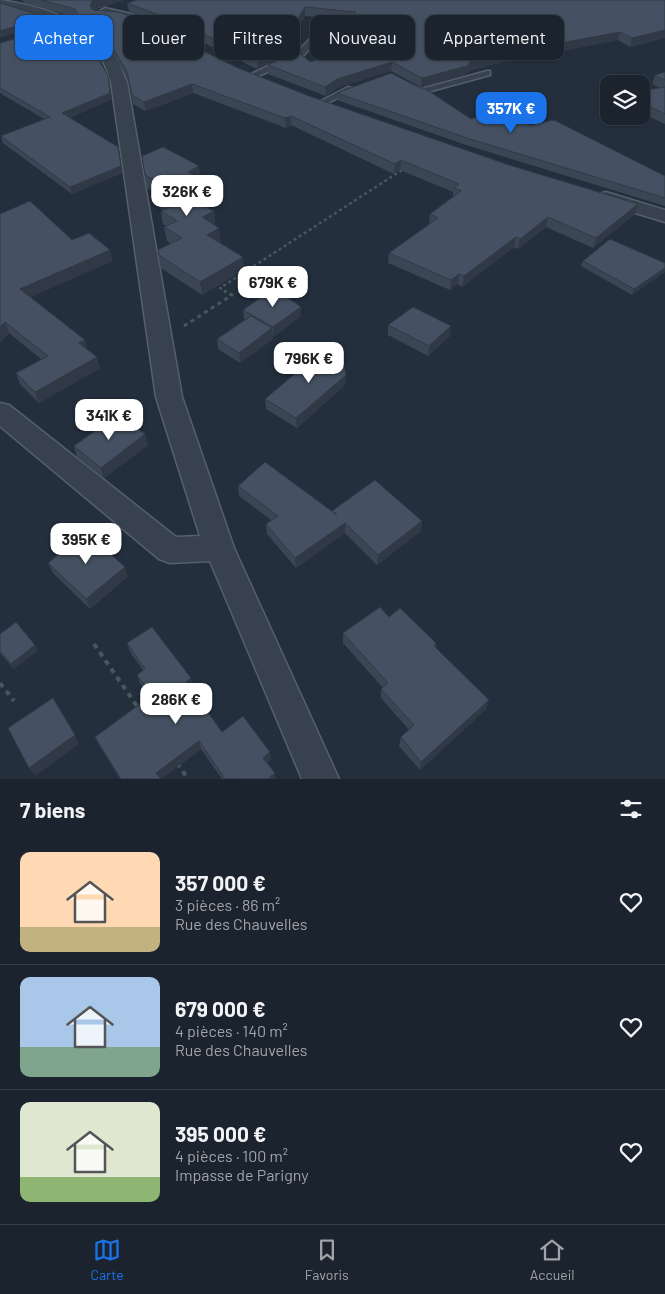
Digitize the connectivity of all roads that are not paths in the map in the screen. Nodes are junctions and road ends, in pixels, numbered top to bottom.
1 (0, 4) edge
2 (133, 8) junction
3 (87, 14) junction
4 (144, 15) edge
5 (310, 44) edge
6 (237, 67) edge
7 (486, 73) edge
8 (253, 75) junction
9 (273, 83) edge
10 (406, 84) edge
11 (358, 87) edge
12 (306, 96) edge
13 (323, 102) junction
14 (341, 109) edge
15 (593, 195) edge
16 (665, 216) edge
17 (0, 412) edge
18 (219, 548) junction
19 (321, 779) edge

1 - 3 street
2 - 3 street
2 - 3 street
2 - 4 street
3 - 18 street
5 - 8 lane
6 - 8 street
7 - 10 lane
8 - 9 street
11 - 13 lane
12 - 13 street
13 - 14 street
15 - 16 street
17 - 18 street
18 - 19 street

